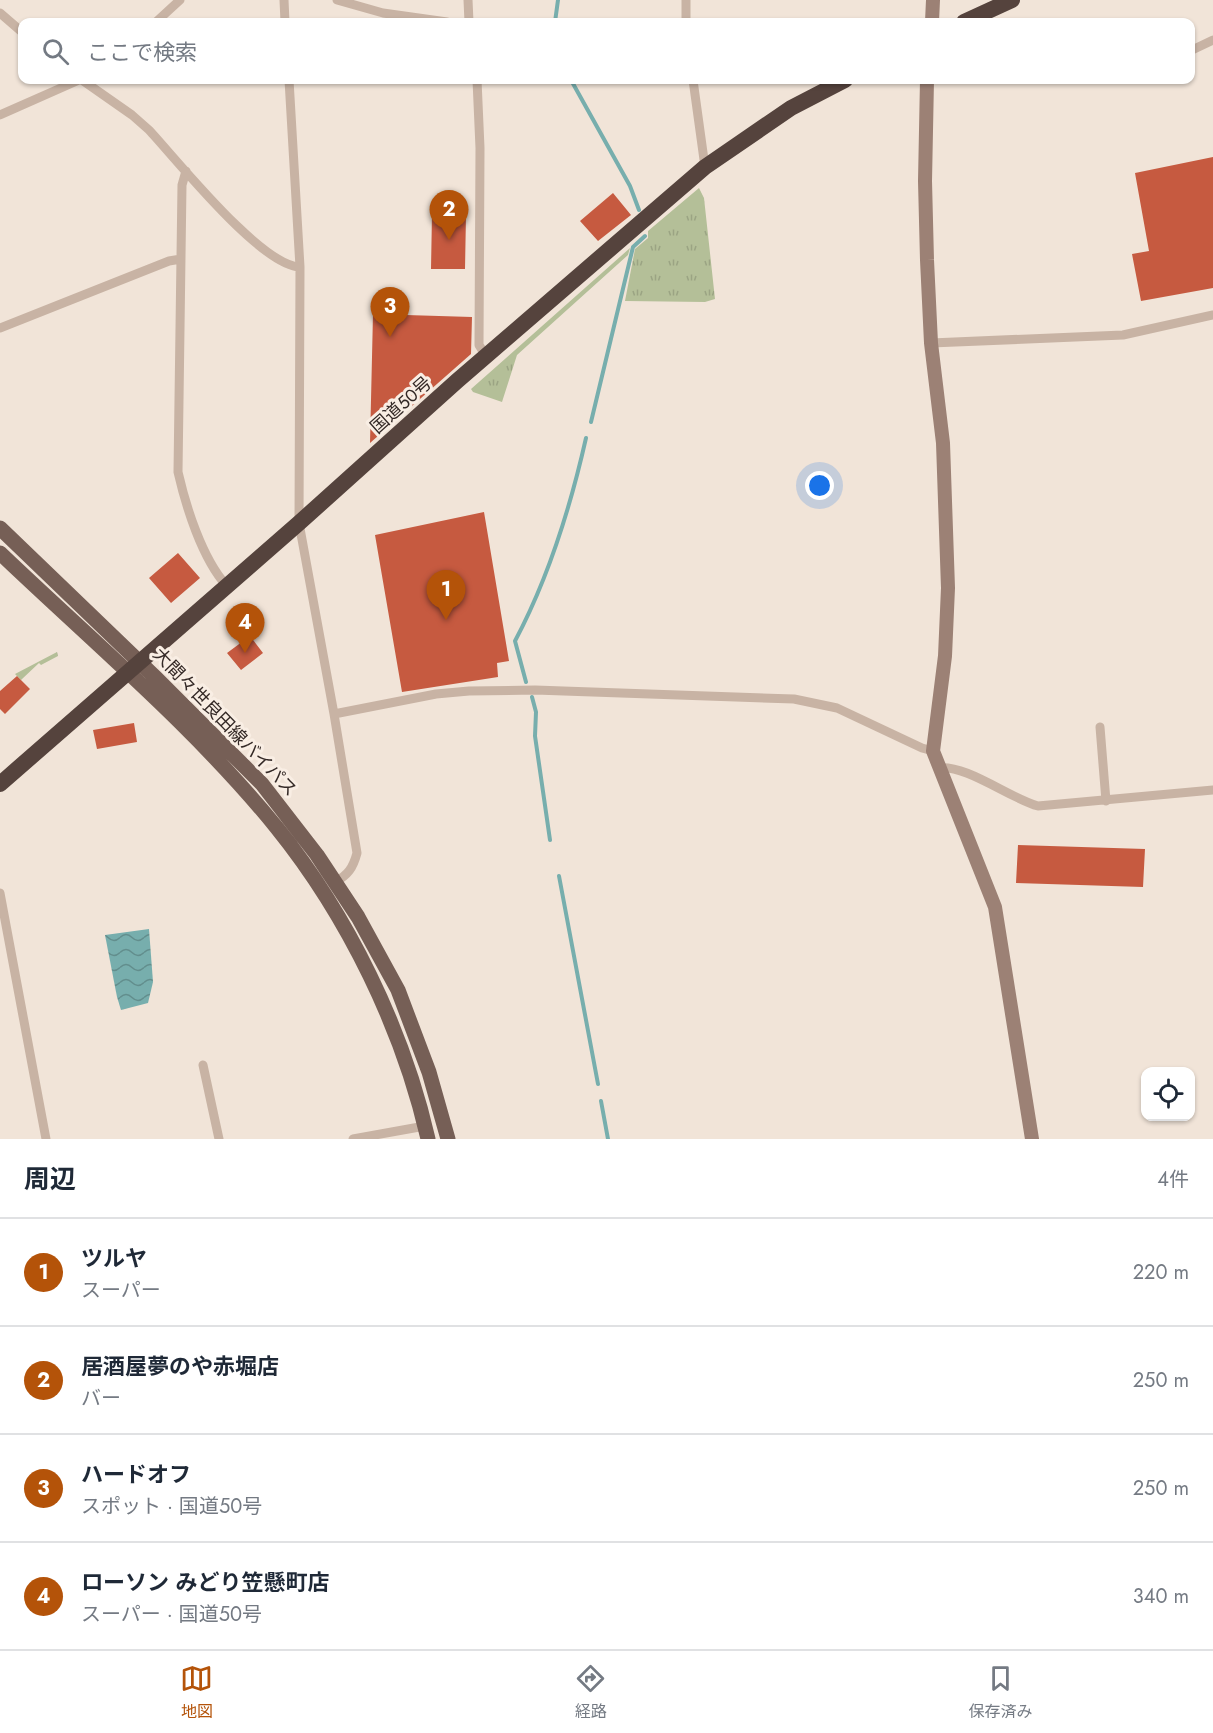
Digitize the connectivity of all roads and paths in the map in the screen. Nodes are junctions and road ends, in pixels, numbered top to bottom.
1 (180, 0) edge
2 (284, 0) edge
3 (337, 0) edge
4 (468, 0) edge
5 (686, 0) edge
6 (933, 0) edge
7 (1012, 0) edge
8 (0, 13) edge
9 (160, 18) edge
10 (285, 18) edge
11 (419, 18) edge
12 (469, 18) edge
13 (686, 18) edge
14 (932, 18) edge
15 (973, 18) edge
16 (18, 29) edge
17 (1213, 40) edge
18 (1195, 49) edge
19 (71, 84) edge
20 (86, 84) edge
21 (289, 84) edge
22 (477, 84) edge
23 (694, 84) edge
24 (837, 84) edge
25 (931, 84) edge
26 (0, 115) edge
27 (705, 167) junction
28 (186, 171) junction
29 (181, 259) junction
30 (300, 267) junction
31 (1213, 315) edge
32 (0, 328) edge
33 (931, 344) junction
34 (486, 356) junction
35 (299, 523) junction
36 (0, 528) edge
37 (0, 554) edge
38 (226, 585) junction
39 (133, 667) junction
40 (334, 714) junction
41 (1100, 727) dead end
42 (933, 751) junction
43 (938, 768) junction
44 (0, 784) edge
45 (1213, 790) edge
46 (1106, 801) junction
47 (335, 882) junction
48 (0, 892) edge
49 (203, 1065) dead end
50 (427, 1132) edge
51 (46, 1139) edge
52 (219, 1139) edge
53 (353, 1139) edge
54 (448, 1139) edge
55 (1032, 1139) edge

1 - 9 street
2 - 10 street
3 - 11 street
4 - 12 street
5 - 13 street
6 - 14 street
7 - 15 highway
8 - 16 street
17 - 18 street
19 - 26 street
20 - 28 street
21 - 30 street
22 - 34 street
23 - 27 street
24 - 27 highway, 国道50号
25 - 33 street
27 - 34 highway, 国道50号
28 - 29 street
28 - 30 street
29 - 32 street
29 - 38 street
30 - 35 street
31 - 33 street
33 - 42 street
34 - 35 highway, 国道50号
35 - 38 highway, 国道50号
35 - 40 street
36 - 39 main road, 大間々世良田線バイパス
37 - 39 main road, 大間々世良田線バイパス
38 - 39 highway, 国道50号
39 - 44 highway, 国道50号
39 - 47 main road, 大間々世良田線バイパス
39 - 50 main road, 大間々世良田線バイパス
40 - 42 street
40 - 47 street
41 - 46 street
42 - 43 street
43 - 46 street
43 - 55 street
45 - 46 street
47 - 54 main road, 大間々世良田線バイパス
48 - 51 street
49 - 52 street
50 - 53 street

